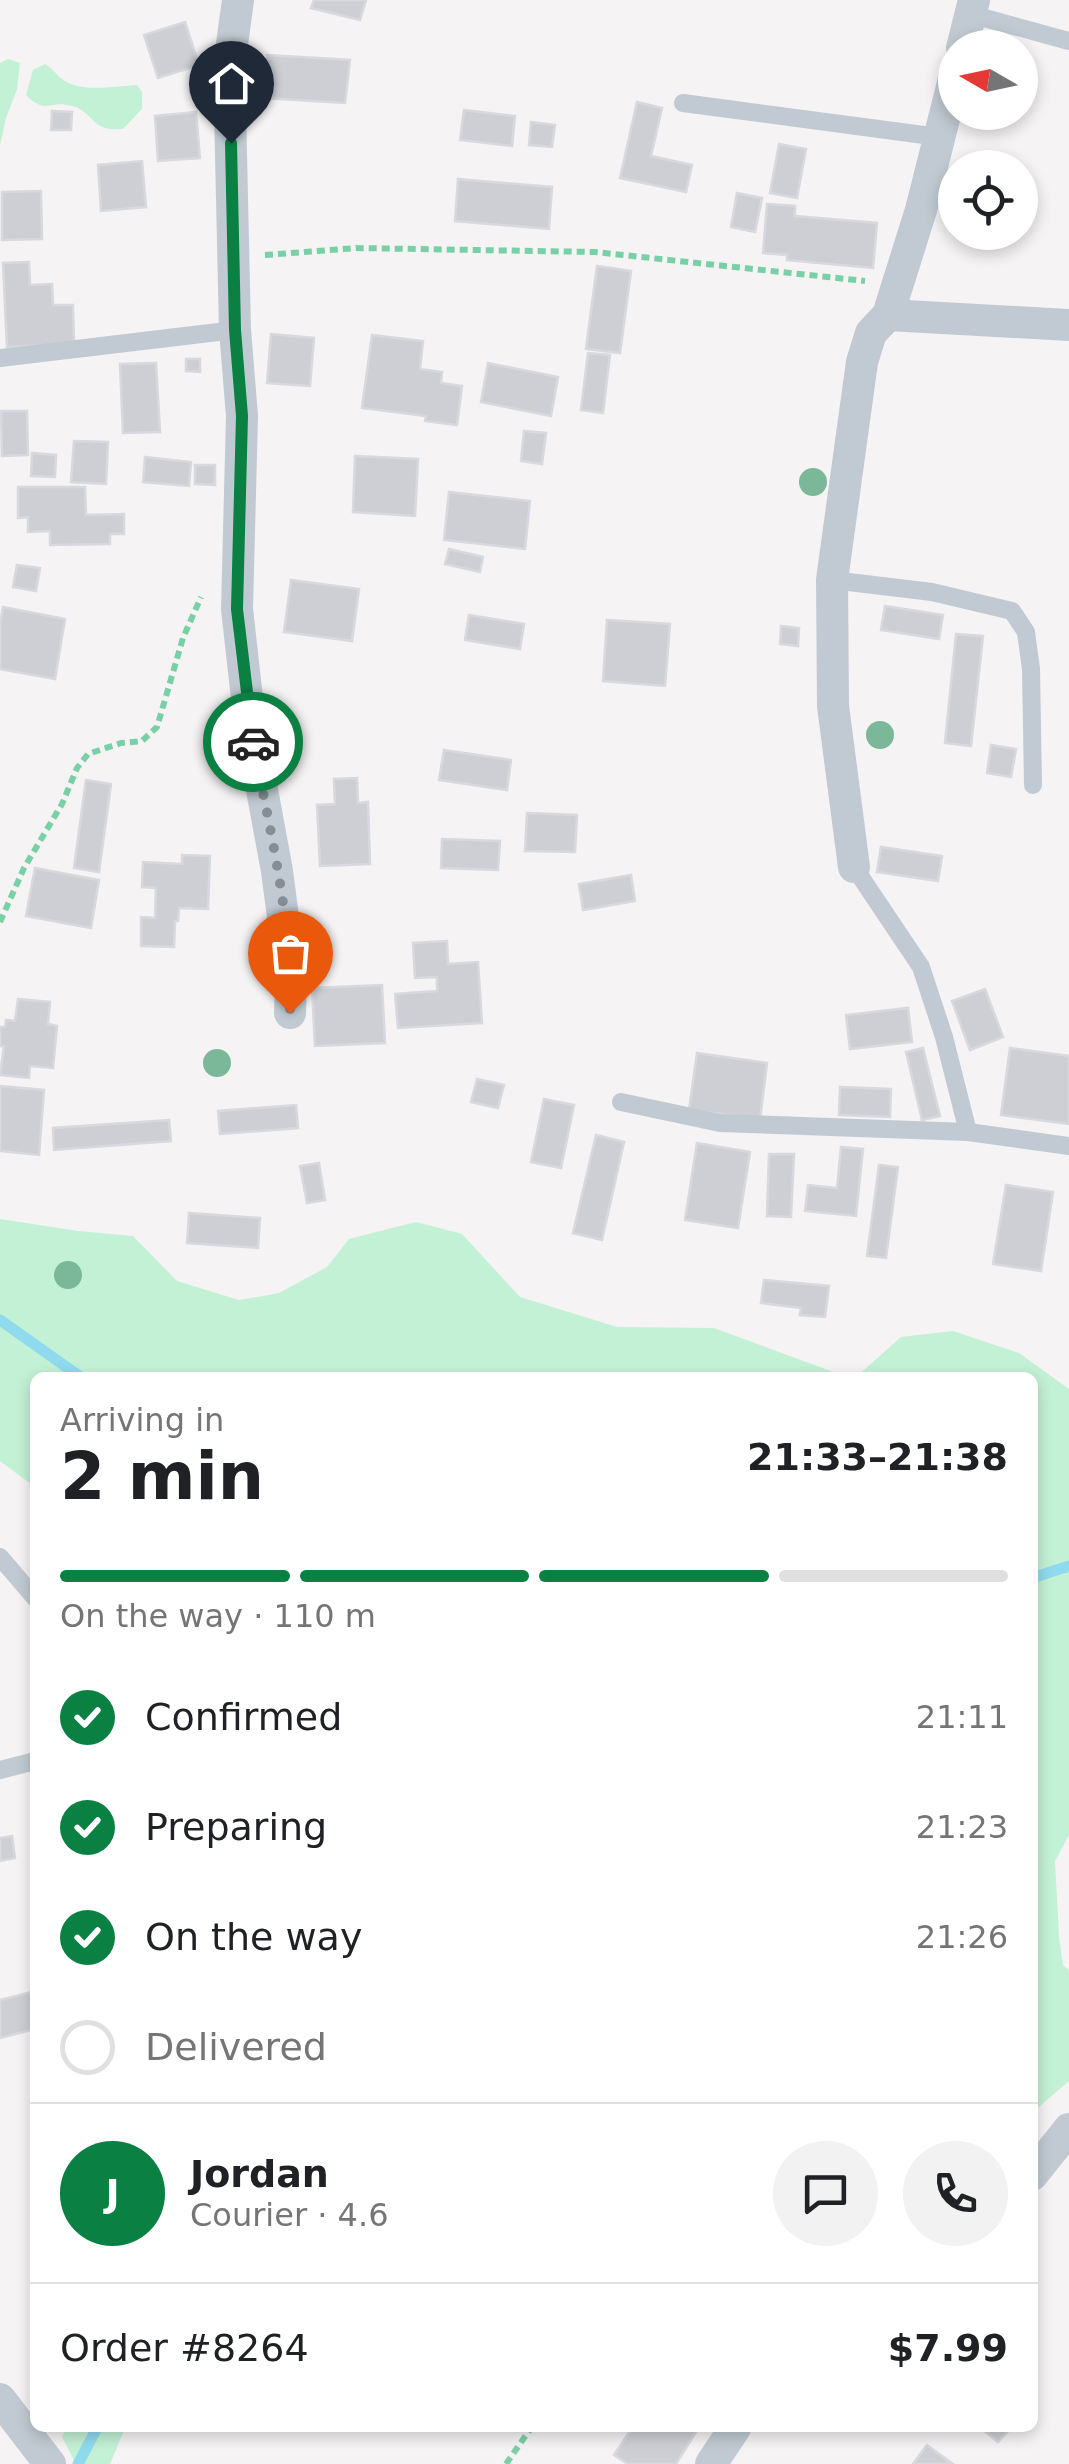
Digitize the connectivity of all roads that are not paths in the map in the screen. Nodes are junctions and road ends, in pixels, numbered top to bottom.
1 (238, 0) edge
2 (972, 7) edge
3 (1069, 41) edge
4 (682, 103) dead end
5 (941, 130) edge
6 (939, 138) junction
7 (892, 300) junction
8 (1069, 325) edge
9 (235, 330) junction
10 (0, 358) edge
11 (832, 580) junction
12 (1033, 785) dead end
13 (854, 867) joint
14 (290, 1013) dead end
15 (622, 1102) dead end
16 (968, 1132) junction
17 (1069, 1146) edge
18 (0, 1557) edge
19 (30, 1592) edge
20 (30, 1762) edge
21 (0, 1770) edge
22 (1069, 2129) edge
23 (1038, 2167) edge
24 (4, 2416) edge
25 (732, 2432) edge
26 (50, 2464) edge
27 (711, 2464) edge

1 - 9 street
2 - 3 lane
4 - 6 lane
5 - 6 street
6 - 7 street
7 - 8 street
7 - 11 street
9 - 10 lane
9 - 14 street
11 - 12 lane
11 - 13 street
13 - 16 lane
15 - 16 lane
16 - 17 lane
18 - 19 lane
20 - 21 lane
22 - 23 street
24 - 26 street
25 - 27 street

